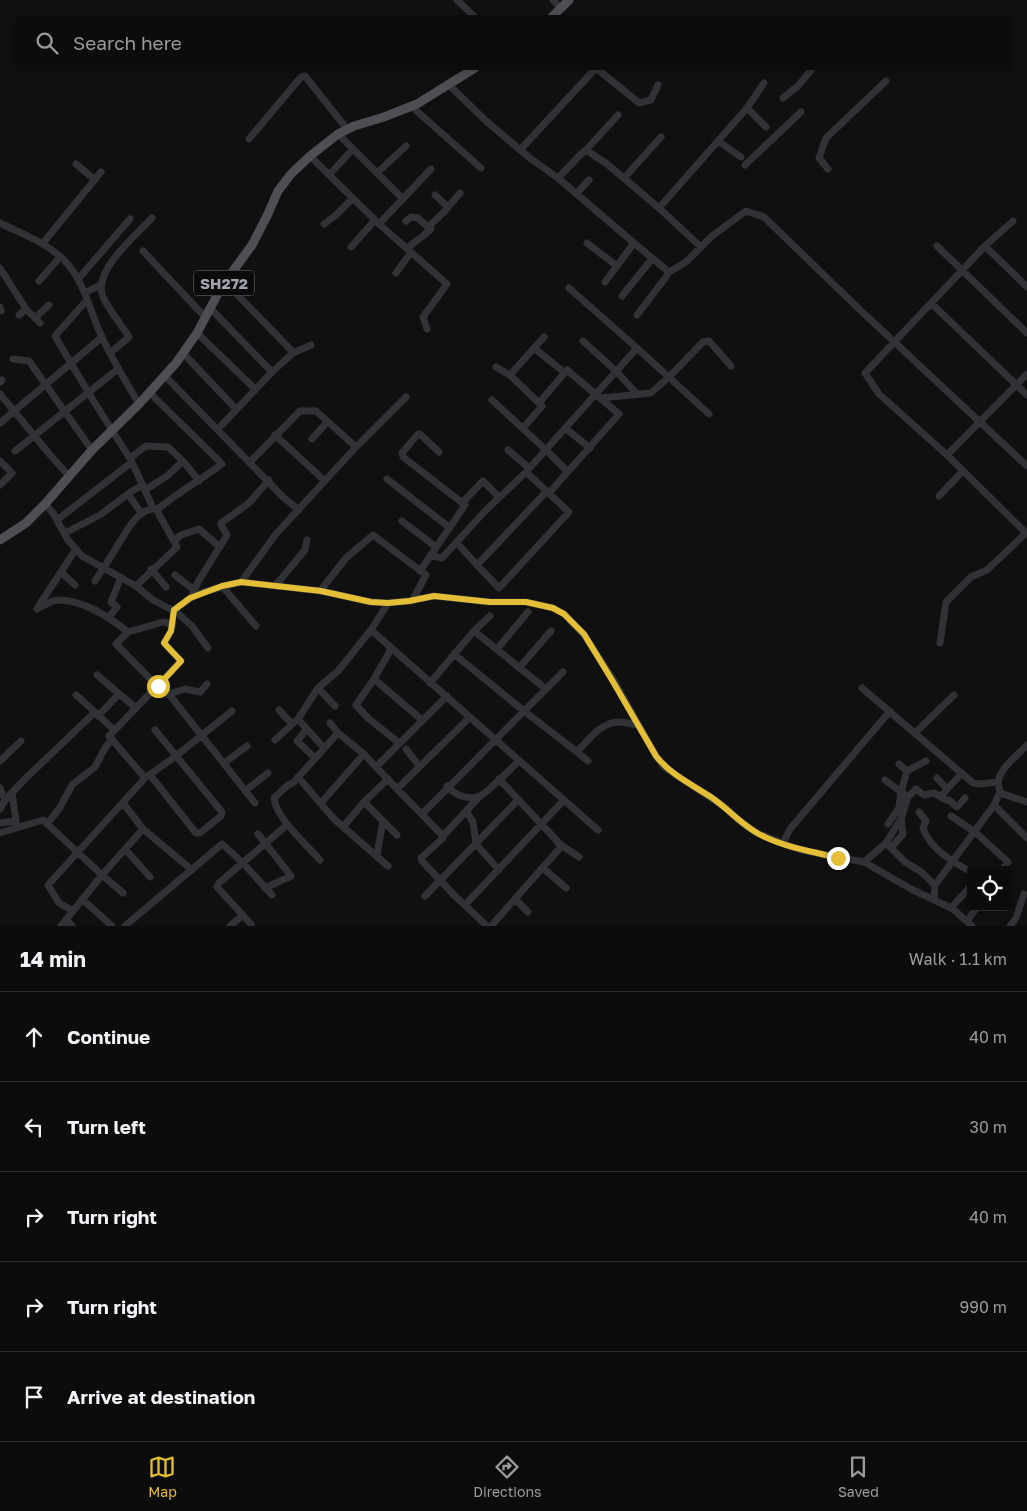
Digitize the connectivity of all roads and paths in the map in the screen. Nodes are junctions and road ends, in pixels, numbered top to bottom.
1 (457, 0) edge
2 (553, 0) edge
3 (569, 0) edge
4 (561, 8) junction
5 (473, 15) edge
6 (554, 15) edge
7 (472, 70) edge
8 (594, 70) edge
9 (598, 70) edge
10 (810, 70) edge
11 (886, 81) dead end
12 (764, 83) dead end
13 (448, 84) junction
14 (658, 86) dead end
15 (783, 98) dead end
16 (410, 106) junction
17 (747, 108) junction
18 (801, 112) dead end
19 (618, 115) dead end
20 (766, 126) dead end
21 (347, 129) junction
22 (338, 134) junction
23 (661, 137) dead end
24 (249, 139) dead end
25 (718, 141) junction
26 (406, 146) dead end
27 (353, 149) junction
28 (520, 150) junction
29 (586, 150) junction
30 (310, 156) junction
31 (741, 157) dead end
32 (76, 164) dead end
33 (745, 165) dead end
34 (481, 168) dead end
35 (431, 169) dead end
36 (828, 170) dead end
37 (102, 172) dead end
38 (377, 173) junction
39 (329, 175) junction
40 (558, 178) junction
41 (624, 178) junction
42 (95, 180) junction
43 (589, 180) dead end
44 (460, 193) dead end
45 (576, 194) junction
46 (435, 195) dead end
47 (353, 198) junction
48 (403, 198) junction
49 (448, 208) junction
50 (659, 208) junction
51 (152, 218) dead end
52 (130, 219) dead end
53 (406, 221) dead end
54 (1013, 221) dead end
55 (377, 222) junction
56 (0, 223) edge
57 (324, 224) dead end
58 (430, 229) junction
59 (587, 243) dead end
60 (634, 243) junction
61 (43, 244) junction
62 (937, 246) dead end
63 (986, 246) junction
64 (352, 247) dead end
65 (701, 247) junction
66 (408, 249) junction
67 (143, 251) dead end
68 (60, 257) junction
69 (652, 258) junction
70 (617, 266) junction
71 (1, 272) edge
72 (668, 272) junction
73 (962, 272) junction
74 (396, 273) dead end
75 (79, 278) junction
76 (40, 281) dead end
77 (225, 282) junction
78 (605, 282) dead end
79 (102, 284) junction
80 (1027, 287) edge
81 (569, 288) dead end
82 (622, 296) dead end
83 (86, 297) junction
84 (932, 304) junction
85 (49, 305) dead end
86 (210, 308) junction
87 (26, 309) junction
88 (637, 314) dead end
89 (19, 315) dead end
90 (205, 317) junction
91 (428, 329) dead end
92 (197, 333) junction
93 (1027, 333) edge
94 (102, 337) junction
95 (544, 338) dead end
96 (583, 341) dead end
97 (895, 341) junction
98 (311, 345) dead end
99 (534, 348) junction
100 (637, 348) junction
101 (110, 353) junction
102 (183, 353) junction
103 (293, 353) junction
104 (13, 359) dead end
105 (73, 363) junction
106 (731, 366) dead end
107 (496, 367) dead end
108 (118, 369) junction
109 (560, 369) dead end
110 (272, 372) junction
111 (617, 372) junction
112 (1027, 374) edge
113 (166, 376) junction
114 (511, 376) junction
115 (669, 377) junction
116 (45, 384) junction
117 (1016, 384) junction
118 (255, 389) junction
119 (88, 392) junction
120 (150, 393) junction
121 (0, 394) edge
122 (637, 394) junction
123 (1027, 395) edge
124 (599, 396) junction
125 (406, 398) dead end
126 (492, 400) dead end
127 (539, 403) junction
128 (139, 404) junction
129 (236, 409) junction
130 (14, 411) junction
131 (64, 412) junction
132 (708, 414) dead end
133 (327, 422) junction
134 (981, 422) junction
135 (0, 423) edge
136 (523, 428) junction
137 (565, 428) junction
138 (218, 429) junction
139 (112, 430) junction
140 (275, 435) junction
141 (35, 436) junction
142 (312, 439) dead end
143 (356, 447) junction
144 (590, 448) junction
145 (92, 450) junction
146 (508, 450) dead end
147 (546, 450) junction
148 (15, 451) dead end
149 (439, 452) dead end
150 (947, 455) junction
151 (131, 460) junction
152 (0, 461) edge
153 (183, 461) junction
154 (250, 462) junction
155 (1027, 466) edge
156 (527, 470) junction
157 (963, 471) junction
158 (567, 472) junction
159 (69, 476) junction
160 (387, 478) dead end
161 (269, 480) junction
162 (200, 481) junction
163 (325, 481) junction
164 (0, 485) edge
165 (144, 488) junction
166 (548, 492) junction
167 (128, 494) junction
168 (939, 496) dead end
169 (499, 497) junction
170 (462, 503) junction
171 (45, 504) junction
172 (154, 508) junction
173 (299, 510) junction
174 (142, 514) junction
175 (57, 520) junction
176 (402, 521) dead end
177 (450, 528) junction
178 (1026, 532) edge
179 (65, 534) junction
180 (0, 540) edge
181 (307, 540) dead end
182 (174, 542) junction
183 (456, 542) junction
184 (220, 547) junction
185 (436, 547) junction
186 (76, 549) junction
187 (430, 555) junction
188 (477, 565) junction
189 (103, 567) junction
190 (151, 570) junction
191 (420, 571) junction
192 (61, 572) junction
193 (175, 575) dead end
194 (121, 577) junction
195 (95, 581) dead end
196 (241, 582) junction
197 (75, 585) dead end
198 (136, 586) junction
199 (222, 586) junction
200 (275, 586) junction
201 (166, 587) dead end
202 (499, 588) junction
203 (194, 590) junction
204 (320, 591) junction
205 (190, 598) junction
206 (412, 600) junction
207 (497, 602) junction
208 (388, 603) junction
209 (174, 610) junction
210 (528, 612) dead end
211 (490, 616) dead end
212 (109, 617) junction
213 (173, 624) junction
214 (256, 626) dead end
215 (371, 630) junction
216 (551, 630) dead end
217 (474, 631) junction
218 (128, 632) junction
219 (940, 643) dead end
220 (208, 648) dead end
221 (391, 649) junction
222 (497, 649) junction
223 (454, 654) junction
224 (519, 668) junction
225 (563, 672) dead end
226 (97, 675) dead end
227 (374, 679) junction
228 (430, 683) junction
229 (159, 684) junction
230 (207, 684) dead end
231 (318, 688) junction
232 (862, 688) dead end
233 (546, 689) junction
234 (119, 694) junction
235 (169, 694) junction
236 (76, 695) dead end
237 (954, 695) dead end
238 (447, 696) junction
239 (335, 706) dead end
240 (136, 708) junction
241 (279, 710) dead end
242 (232, 711) dead end
243 (524, 711) junction
244 (890, 711) junction
245 (96, 714) junction
246 (470, 717) junction
247 (422, 720) junction
248 (295, 722) junction
249 (330, 723) dead end
250 (638, 725) junction
251 (307, 729) junction
252 (114, 730) junction
253 (155, 730) dead end
254 (338, 733) junction
255 (915, 733) junction
256 (202, 736) junction
257 (112, 739) junction
258 (275, 740) dead end
259 (495, 740) junction
260 (21, 741) dead end
261 (399, 743) junction
262 (1027, 745) edge
263 (247, 746) dead end
264 (324, 748) junction
265 (406, 749) dead end
266 (577, 752) junction
267 (364, 754) junction
268 (176, 756) junction
269 (315, 758) junction
270 (0, 761) edge
271 (519, 761) junction
272 (588, 761) dead end
273 (926, 761) dead end
274 (224, 763) junction
275 (899, 764) dead end
276 (376, 766) junction
277 (420, 766) junction
278 (908, 772) junction
279 (268, 773) dead end
280 (962, 774) junction
281 (148, 777) junction
282 (298, 777) junction
283 (938, 778) dead end
284 (388, 779) junction
285 (499, 779) junction
286 (885, 780) dead end
287 (998, 782) junction
288 (448, 786) junction
289 (0, 788) edge
290 (397, 788) junction
291 (947, 789) junction
292 (245, 790) junction
293 (12, 792) junction
294 (901, 792) junction
295 (1000, 793) junction
296 (480, 796) junction
297 (908, 797) junction
298 (940, 797) junction
299 (965, 798) dead end
300 (5, 800) junction
301 (518, 800) junction
302 (563, 800) junction
303 (364, 802) junction
304 (1027, 802) edge
305 (123, 803) junction
306 (255, 803) dead end
307 (321, 803) junction
308 (994, 805) junction
309 (0, 808) edge
310 (14, 808) junction
311 (466, 811) junction
312 (918, 812) dead end
313 (422, 814) junction
314 (951, 816) dead end
315 (383, 821) junction
316 (0, 823) edge
317 (17, 824) junction
318 (46, 824) junction
319 (888, 824) dead end
320 (287, 825) junction
321 (542, 825) junction
322 (343, 827) junction
323 (143, 829) junction
324 (598, 830) dead end
325 (0, 832) edge
326 (975, 832) junction
327 (258, 834) dead end
328 (397, 835) dead end
329 (443, 836) junction
330 (1027, 838) edge
331 (266, 842) junction
332 (558, 842) junction
333 (783, 843) junction
334 (476, 844) junction
335 (888, 845) junction
336 (125, 849) junction
337 (77, 853) junction
338 (377, 855) junction
339 (579, 857) dead end
340 (320, 860) dead end
341 (242, 862) junction
342 (864, 862) junction
343 (952, 862) junction
344 (388, 866) dead end
345 (1005, 866) edge
346 (542, 868) junction
347 (192, 870) junction
348 (499, 870) junction
349 (967, 870) edge
350 (102, 875) junction
351 (150, 877) dead end
352 (441, 881) junction
353 (935, 885) junction
354 (265, 888) junction
355 (566, 888) dead end
356 (967, 890) edge
357 (123, 893) dead end
358 (1024, 894) dead end
359 (272, 895) dead end
360 (426, 896) dead end
361 (82, 899) junction
362 (515, 899) junction
363 (934, 900) junction
364 (465, 906) junction
365 (951, 908) junction
366 (73, 911) junction
367 (975, 911) edge
368 (528, 912) dead end
369 (243, 915) junction
370 (66, 919) junction
371 (969, 923) edge
372 (252, 924) dead end
373 (61, 926) edge
374 (72, 926) edge
375 (112, 926) edge
376 (125, 926) edge
377 (230, 926) edge
378 (489, 926) edge
379 (1010, 926) edge

1 - 5 street
2 - 4 street
3 - 4 main road
4 - 6 main road
7 - 13 main road, SH272
8 - 28 street
9 - 14 street
10 - 15 street
11 - 36 street
12 - 17 street
13 - 16 main road, SH272
13 - 28 street
16 - 21 main road, SH272
16 - 34 street
17 - 20 street
17 - 25 street
18 - 33 street
19 - 29 street
21 - 22 main road, SH272
21 - 24 street
22 - 27 street
22 - 30 main road, SH272
23 - 41 street
25 - 31 street
25 - 50 street
26 - 38 street
27 - 38 street
27 - 39 street
28 - 40 street
29 - 40 street
29 - 41 street
30 - 39 street
30 - 77 main road, SH272
32 - 42 street
35 - 48 street
37 - 42 street
38 - 48 street
39 - 47 street
40 - 45 street
41 - 50 street
42 - 61 street
43 - 45 street
44 - 49 street
45 - 60 street
46 - 49 street
47 - 55 street
47 - 57 street
48 - 55 street
49 - 58 street
50 - 65 street
51 - 79 street
52 - 75 street
53 - 58 street
54 - 63 street
55 - 64 street
55 - 66 street
56 - 61 street
58 - 66 street
59 - 70 street
60 - 69 street
60 - 70 street
61 - 68 street
62 - 73 street
63 - 73 street
63 - 80 street
65 - 72 street
65 - 97 street
66 - 74 street
66 - 91 street
67 - 90 street
68 - 75 street
68 - 76 street
69 - 72 street
69 - 82 street
70 - 78 street
71 - 87 street
72 - 88 street
73 - 84 street
73 - 93 street
75 - 83 street
77 - 86 main road, SH272
77 - 103 street
79 - 83 street
79 - 101 street
81 - 100 street
83 - 94 street
83 - 105 street
84 - 97 street
84 - 117 street
85 - 87 street
86 - 90 main road, SH272
86 - 110 street
87 - 89 street
90 - 92 main road, SH272
92 - 102 main road, SH272
92 - 118 street
94 - 101 street
94 - 105 street
95 - 99 street
96 - 111 street
97 - 134 street
97 - 150 street
98 - 103 street
99 - 109 street
99 - 114 street
100 - 111 street
100 - 115 street
101 - 108 street
102 - 113 main road, SH272
102 - 129 street
103 - 110 street
104 - 116 street
105 - 116 street
105 - 119 street
106 - 115 street
107 - 114 street
108 - 119 street
108 - 128 street
110 - 118 street
111 - 122 street
111 - 124 street
112 - 117 street
113 - 120 main road, SH272
113 - 138 street
114 - 127 street
115 - 122 street
115 - 132 street
116 - 130 street
116 - 131 street
117 - 123 street
117 - 134 street
118 - 129 street
119 - 131 street
119 - 139 street
120 - 128 main road, SH272
120 - 162 street
121 - 130 street
122 - 124 street
124 - 127 street
124 - 137 street
124 - 144 street
125 - 143 street
126 - 136 street
127 - 136 street
128 - 139 main road, SH272
129 - 138 street
130 - 135 street
130 - 141 street
131 - 141 street
131 - 145 street
133 - 140 street
133 - 142 street
133 - 143 street
134 - 150 street
134 - 155 street
136 - 147 street
137 - 144 street
137 - 147 street
138 - 154 street
139 - 145 main road, SH272
139 - 151 street
140 - 154 street
140 - 163 street
141 - 148 street
141 - 159 street
143 - 163 street
144 - 158 street
145 - 159 main road, SH272
146 - 156 street
147 - 156 street
147 - 158 street
149 - 170 street
150 - 157 street
151 - 153 street
151 - 165 street
151 - 175 street
152 - 164 street
153 - 162 street
153 - 165 street
154 - 161 street
156 - 166 street
156 - 169 street
157 - 168 street
157 - 178 street
158 - 166 street
159 - 171 main road, SH272
160 - 177 street
161 - 173 street
161 - 184 street
162 - 172 street
163 - 173 street
165 - 167 street
165 - 172 street
166 - 188 street
166 - 202 street
167 - 174 street
167 - 179 street
169 - 170 street
169 - 183 street
170 - 177 street
171 - 175 street
171 - 180 main road, SH272
172 - 174 street
172 - 182 street
173 - 196 street
174 - 189 street
175 - 179 street
176 - 185 street
177 - 185 street
178 - 219 street
179 - 186 street
181 - 200 street
182 - 184 street
182 - 190 street
183 - 187 street
183 - 188 street
184 - 203 street
185 - 187 street
186 - 189 street
186 - 192 street
187 - 191 street
188 - 202 street
189 - 194 street
189 - 195 street
190 - 198 street
190 - 201 street
191 - 204 street
191 - 206 street
192 - 197 street
192 - 212 street
193 - 203 street
194 - 198 street
194 - 212 street
196 - 199 street
196 - 200 street
198 - 209 street
199 - 205 street
199 - 214 street
200 - 204 street
202 - 207 street
203 - 205 street
204 - 208 street
205 - 209 street
206 - 207 street
206 - 208 street
207 - 250 street
208 - 215 street
209 - 213 street
209 - 220 street
210 - 222 street
211 - 217 street
212 - 218 street
213 - 218 street
213 - 229 street
215 - 221 street
215 - 231 street
216 - 224 street
217 - 222 street
217 - 223 street
218 - 229 street
221 - 227 street
221 - 228 street
222 - 224 street
223 - 228 street
223 - 243 street
224 - 233 street
225 - 233 street
226 - 234 street
227 - 247 street
227 - 261 street
228 - 238 street
229 - 235 street
229 - 240 street
230 - 235 street
231 - 239 street
231 - 248 street
232 - 244 street
233 - 243 street
234 - 240 street
234 - 245 street
235 - 256 street
236 - 245 street
237 - 255 street
238 - 246 street
238 - 247 street
240 - 252 street
241 - 248 street
242 - 256 street
243 - 259 street
243 - 266 street
244 - 255 street
244 - 333 street
245 - 252 street
245 - 293 street
246 - 259 street
246 - 277 street
247 - 261 street
248 - 251 street
248 - 258 street
249 - 254 street
250 - 266 street
250 - 333 street
251 - 264 street
251 - 269 street
252 - 257 street
253 - 268 street
254 - 264 street
254 - 267 street
255 - 280 street
256 - 268 street
256 - 274 street
257 - 281 street
257 - 318 street
259 - 271 street
259 - 288 street
260 - 270 street
261 - 276 street
262 - 287 street
263 - 274 street
264 - 269 street
265 - 277 street
266 - 272 street
267 - 276 street
267 - 307 street
268 - 281 street
268 - 281 street
269 - 282 street
271 - 285 street
271 - 302 street
273 - 278 street
274 - 292 street
275 - 278 street
276 - 284 street
277 - 290 street
278 - 294 street
279 - 292 street
280 - 287 street
280 - 291 street
281 - 305 street
282 - 307 street
282 - 320 street
283 - 291 street
284 - 290 street
284 - 303 street
285 - 296 street
285 - 301 street
286 - 294 street
287 - 295 street
288 - 296 street
288 - 313 street
289 - 300 street
290 - 313 street
291 - 298 street
292 - 306 street
293 - 300 street
293 - 310 street
294 - 297 street
294 - 319 street
295 - 304 street
295 - 308 street
296 - 311 street
297 - 298 street
297 - 335 street
298 - 299 street
300 - 309 street
301 - 321 street
301 - 334 street
302 - 321 street
302 - 324 street
303 - 315 street
303 - 322 street
305 - 323 street
305 - 337 street
307 - 322 street
308 - 326 street
308 - 330 street
309 - 310 street
310 - 317 street
311 - 329 street
311 - 334 street
312 - 343 street
313 - 329 street
314 - 326 street
315 - 328 street
315 - 338 street
316 - 317 street
317 - 318 street
317 - 325 street
318 - 337 street
320 - 331 street
320 - 340 street
321 - 332 street
321 - 348 street
322 - 338 street
323 - 336 street
323 - 347 street
326 - 343 street
326 - 345 street
327 - 331 street
329 - 352 street
331 - 341 street
331 - 354 street
332 - 339 street
332 - 346 street
333 - 342 street
334 - 348 street
334 - 352 street
335 - 342 street
335 - 353 street
336 - 350 street
336 - 351 street
337 - 350 street
337 - 366 street
338 - 344 street
341 - 347 street
341 - 354 street
341 - 369 street
342 - 363 street
343 - 349 street
343 - 353 street
346 - 355 street
346 - 362 street
347 - 376 street
348 - 364 street
350 - 357 street
350 - 361 street
352 - 360 street
352 - 364 street
353 - 363 street
354 - 359 street
356 - 365 street
358 - 379 street
361 - 366 street
361 - 375 street
362 - 368 street
362 - 378 street
363 - 365 street
364 - 378 street
365 - 371 street
366 - 370 street
367 - 371 street
369 - 372 street
369 - 377 street
370 - 373 street
370 - 374 street

